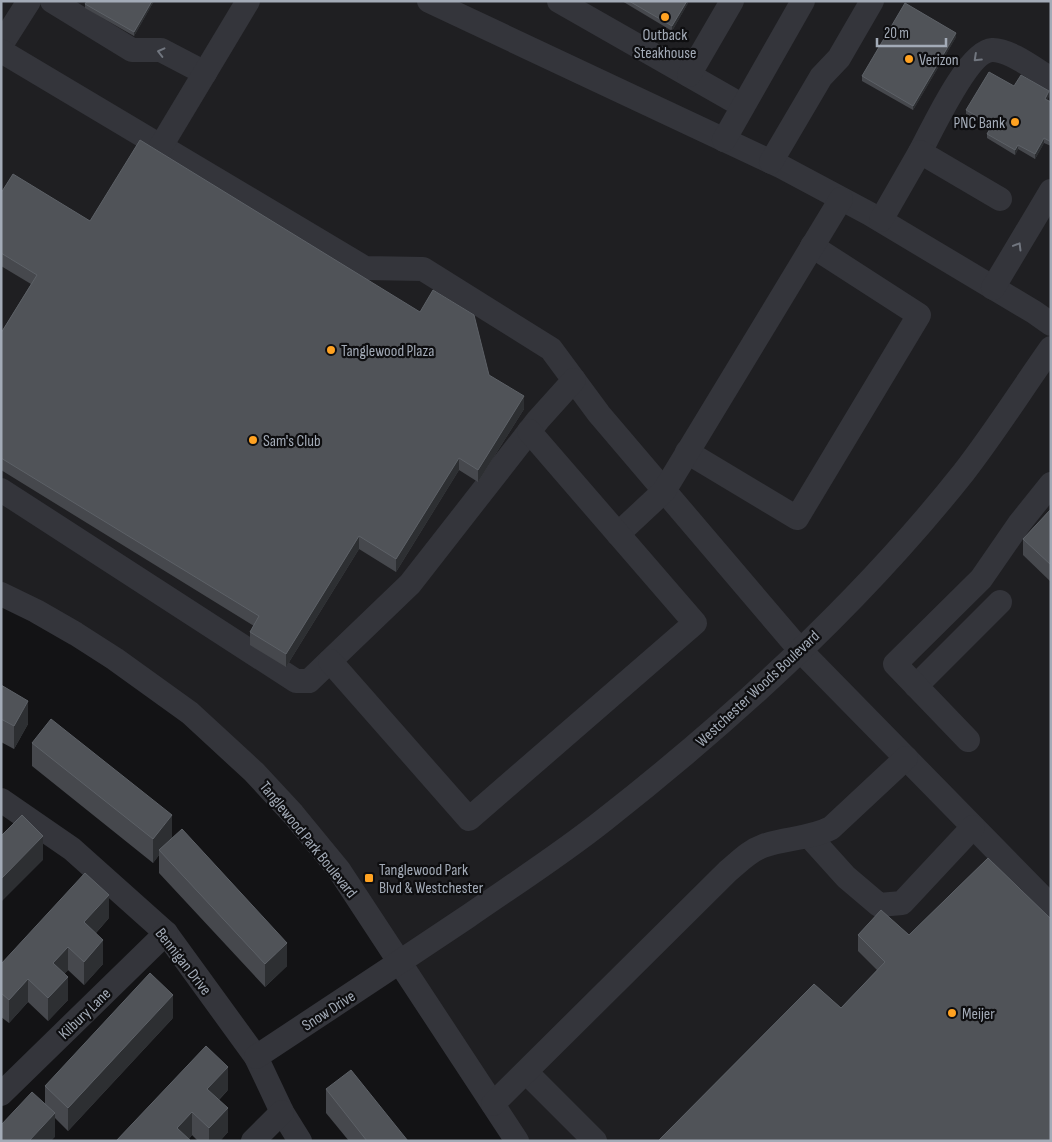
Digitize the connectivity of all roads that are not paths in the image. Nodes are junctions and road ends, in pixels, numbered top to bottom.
1 (28, 1) edge
2 (52, 1) edge
3 (248, 1) edge
4 (559, 1) edge
5 (732, 1) edge
6 (803, 1) edge
7 (872, 1) edge
8 (440, 4) edge
9 (1, 44) edge
10 (1, 51) edge
11 (205, 73) junction
12 (689, 75) junction
13 (1051, 79) edge
14 (743, 106) junction
15 (724, 140) junction
16 (161, 146) junction
17 (920, 152) junction
18 (771, 162) junction
19 (1051, 191) edge
20 (841, 198) junction
21 (1000, 199) dead end
22 (881, 220) junction
23 (812, 246) junction
24 (993, 288) junction
25 (1051, 324) edge
26 (1051, 348) edge
27 (574, 380) junction
28 (529, 431) junction
29 (687, 452) junction
30 (1051, 484) edge
31 (1, 490) edge
32 (664, 492) junction
33 (618, 534) junction
34 (1, 594) edge
35 (1000, 602) dead end
36 (800, 650) junction
37 (330, 661) junction
38 (916, 686) junction
39 (968, 740) dead end
40 (906, 758) junction
41 (1, 800) edge
42 (973, 827) junction
43 (809, 836) junction
44 (1051, 906) edge
45 (166, 933) junction
46 (400, 962) junction
47 (256, 1057) junction
48 (526, 1072) junction
49 (1, 1094) edge
50 (493, 1104) junction
51 (282, 1112) junction
52 (253, 1141) edge
53 (300, 1141) edge
54 (517, 1141) edge
55 (595, 1141) edge

1 - 9 street
11 -> 2 street
3 - 11 street
4 - 12 street
5 - 12 street
6 - 14 street
7 - 18 street
8 - 15 street
10 - 16 street
11 - 16 street
12 - 14 street
13 -> 17 street
14 - 15 street
15 - 18 street
16 - 27 street
17 - 21 street
17 - 22 street
18 - 20 street
24 -> 19 street
20 - 22 street
20 - 23 street
22 - 24 street
23 - 29 street
23 - 29 street
24 - 25 street
26 - 36 street, Westchester Woods Boulevard
27 - 28 street
27 - 32 street
28 - 33 street
28 - 37 street
29 - 32 street
30 - 38 street
31 - 37 street
32 - 33 street
32 - 36 street
33 - 37 street
34 - 46 street, Tanglewood Park Boulevard
35 - 38 street
36 - 40 street
36 - 46 street, Westchester Woods Boulevard
38 - 39 street
40 - 42 street
40 - 43 street
41 - 45 street, Bennigan Drive
42 - 43 street
42 - 44 street
43 - 48 street
45 - 47 street, Bennigan Drive
45 - 49 street, Kilbury Lane
46 - 47 street, Snow Drive
46 - 50 street, Tanglewood Park Boulevard
47 - 51 street, Bennigan Drive
48 - 50 street
48 - 55 street
50 - 54 street, Tanglewood Park Boulevard
51 - 52 street
51 - 53 street, Bennigan Drive

